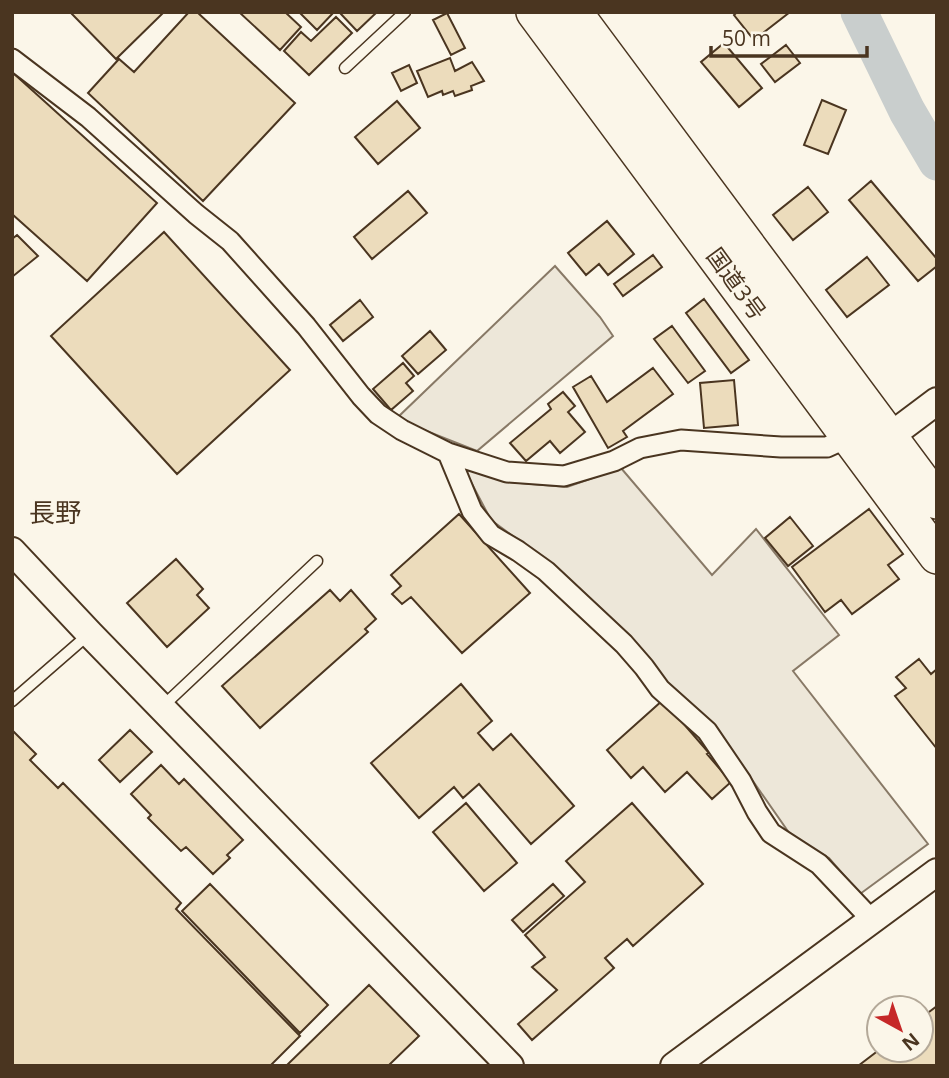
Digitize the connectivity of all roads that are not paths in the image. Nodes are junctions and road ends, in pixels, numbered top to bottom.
1 (405, 12) edge
2 (534, 12) edge
3 (574, 12) edge
4 (12, 59) edge
5 (345, 68) dead end
6 (937, 401) edge
7 (849, 437) junction
8 (889, 437) junction
9 (448, 453) junction
10 (937, 500) edge
11 (12, 551) edge
12 (937, 556) edge
13 (317, 561) dead end
14 (90, 634) junction
15 (12, 701) edge
16 (162, 708) junction
17 (937, 872) edge
18 (871, 919) junction
19 (510, 1066) edge
20 (674, 1066) edge

1 - 5 lane
2 - 7 highway, 国道3号
3 - 8 highway, 国道3号
4 - 9 street
6 - 8 street
7 - 8 street
7 - 9 street
7 - 12 highway, 国道3号
8 - 10 highway, 国道3号
9 - 18 street
11 - 14 street
13 - 16 lane
14 - 15 lane
14 - 16 street
16 - 19 street
17 - 18 street
18 - 20 street

